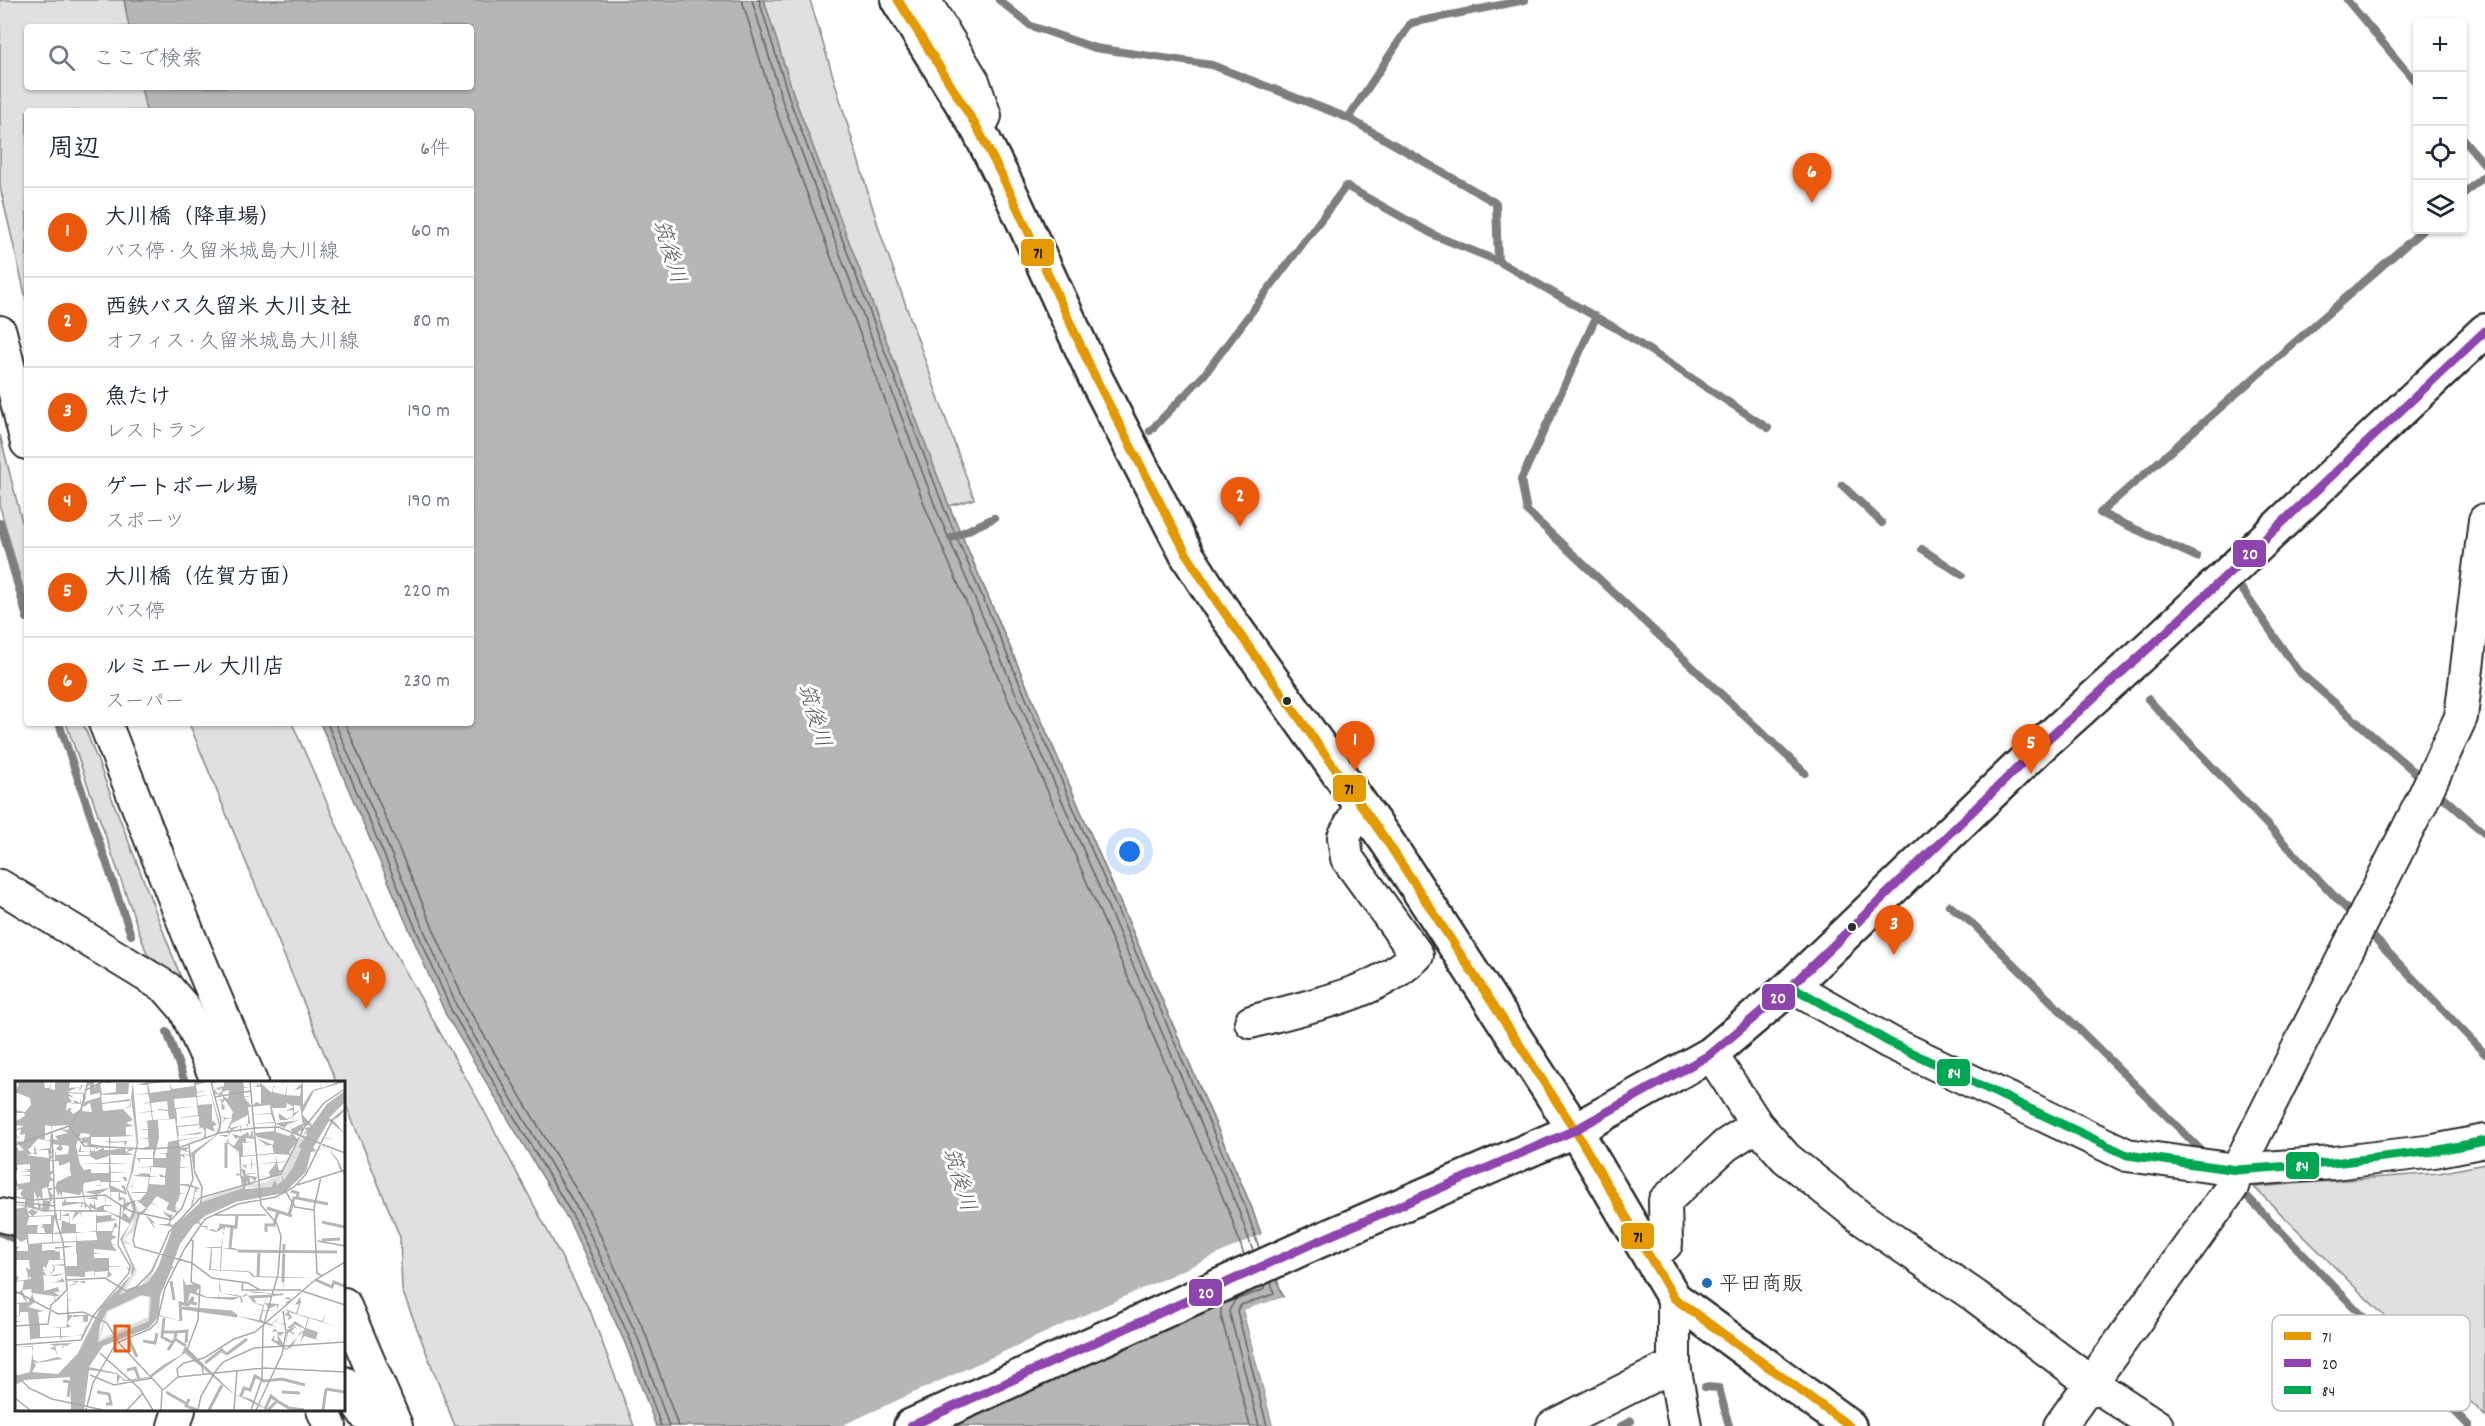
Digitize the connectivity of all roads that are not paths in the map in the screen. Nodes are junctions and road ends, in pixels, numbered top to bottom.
1 (898, 0) edge
2 (924, 0) edge
3 (978, 129) junction
4 (2485, 331) edge
5 (0, 332) edge
6 (24, 431) edge
7 (2485, 520) edge
8 (106, 726) edge
9 (1361, 805) junction
10 (0, 886) edge
11 (1791, 986) junction
12 (1251, 1022) dead end
13 (1711, 1054) junction
14 (217, 1081) edge
15 (250, 1081) edge
16 (1757, 1125) junction
17 (1575, 1130) junction
18 (2485, 1141) edge
19 (2237, 1170) junction
20 (0, 1215) edge
21 (15, 1219) edge
22 (1652, 1257) junction
23 (1674, 1298) junction
24 (345, 1306) edge
25 (1674, 1365) junction
26 (2090, 1382) junction
27 (345, 1384) edge
28 (179, 1411) edge
29 (323, 1411) edge
30 (174, 1426) edge
31 (330, 1426) edge
32 (373, 1426) edge
33 (396, 1426) edge
34 (911, 1426) edge
35 (1553, 1426) edge
36 (1685, 1426) edge
37 (1849, 1426) edge
38 (2060, 1426) edge
39 (2157, 1426) edge

1 - 3 main road
2 - 3 street
3 - 9 main road
4 - 11 main road
5 - 6 street
7 - 19 street
8 - 15 street
9 - 12 street
9 - 17 main road
10 - 14 street
11 - 13 main road
11 - 19 street
13 - 16 street
13 - 17 main road
16 - 22 street
16 - 26 street
17 - 22 main road
17 - 34 main road
18 - 19 street
19 - 26 street
20 - 21 street
22 - 23 main road
23 - 25 street
23 - 37 main road
24 - 33 street
25 - 35 street
25 - 36 street
26 - 38 street
26 - 39 street
27 - 32 street
28 - 30 street
29 - 31 street

